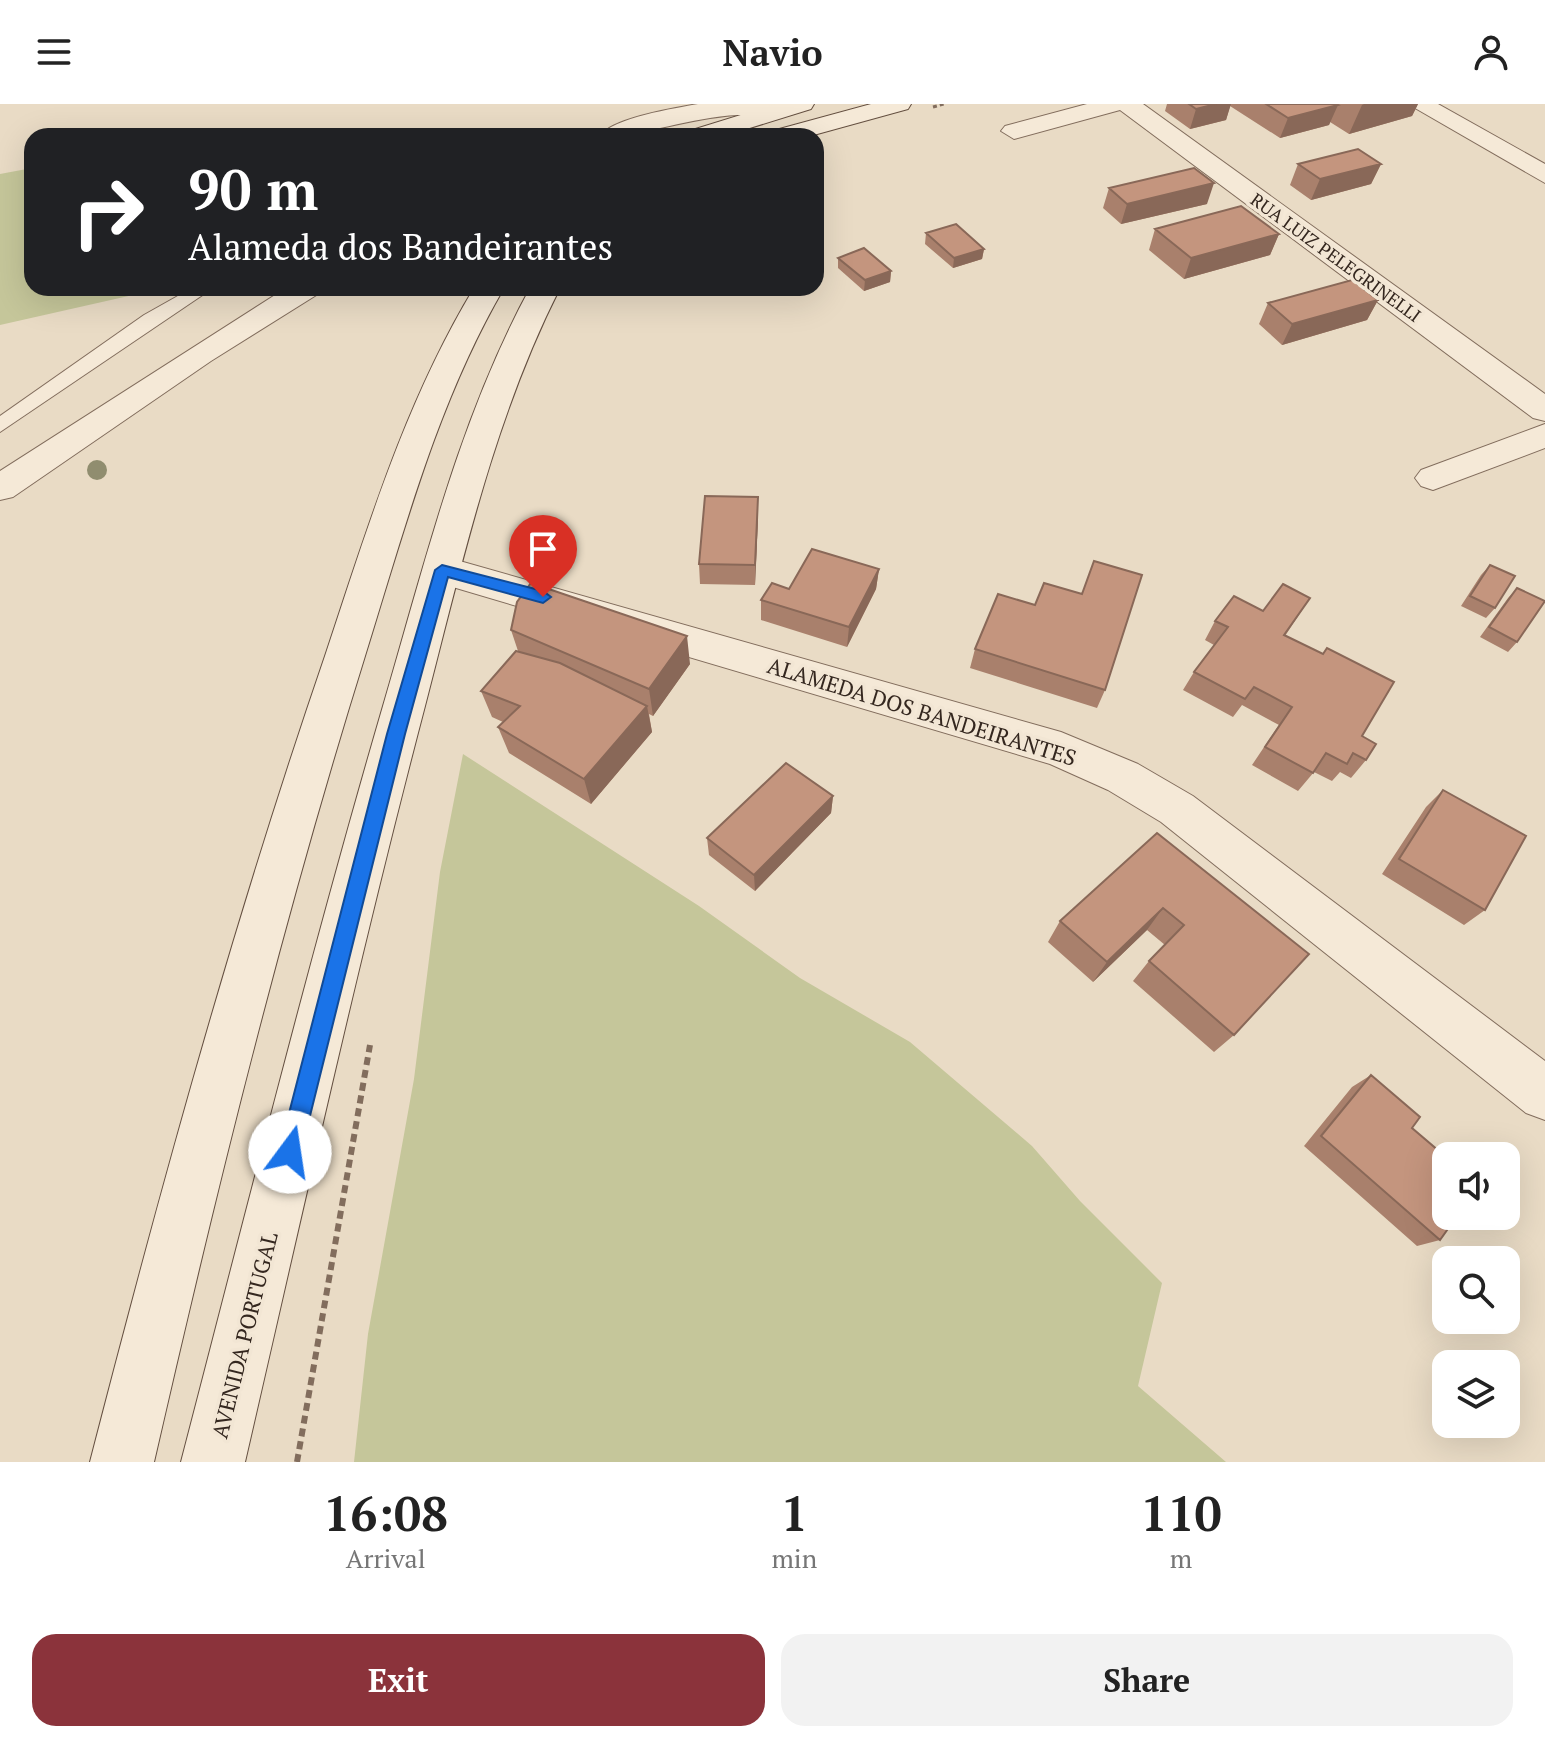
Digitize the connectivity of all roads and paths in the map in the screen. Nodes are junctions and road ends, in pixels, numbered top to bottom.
1 (899, 104) edge
2 (1115, 104) edge
3 (1127, 104) edge
4 (1420, 104) edge
5 (794, 106) edge
6 (637, 128) edge
7 (724, 128) edge
8 (810, 128) edge
9 (1014, 131) dead end
10 (1545, 175) edge
11 (191, 296) edge
12 (294, 296) edge
13 (484, 296) edge
14 (541, 296) edge
15 (1545, 410) edge
16 (0, 426) edge
17 (1545, 435) edge
18 (1433, 478) dead end
19 (0, 488) edge
20 (442, 570) junction
21 (373, 1030) dead end
22 (1545, 1094) edge
23 (122, 1462) edge
24 (213, 1462) edge
25 (297, 1462) edge

1 - 8 street
2 - 9 street
3 - 15 street, RUA LUIZ PELEGRINELLI
4 - 10 street
5 - 6 street
5 - 7 street
11 - 16 lane
12 - 19 street
13 - 23 street
14 - 20 street, AVENIDA PORTUGAL
17 - 18 street
20 - 22 street, ALAMEDA DOS BANDEIRANTES
20 - 24 street, AVENIDA PORTUGAL
21 - 25 path

